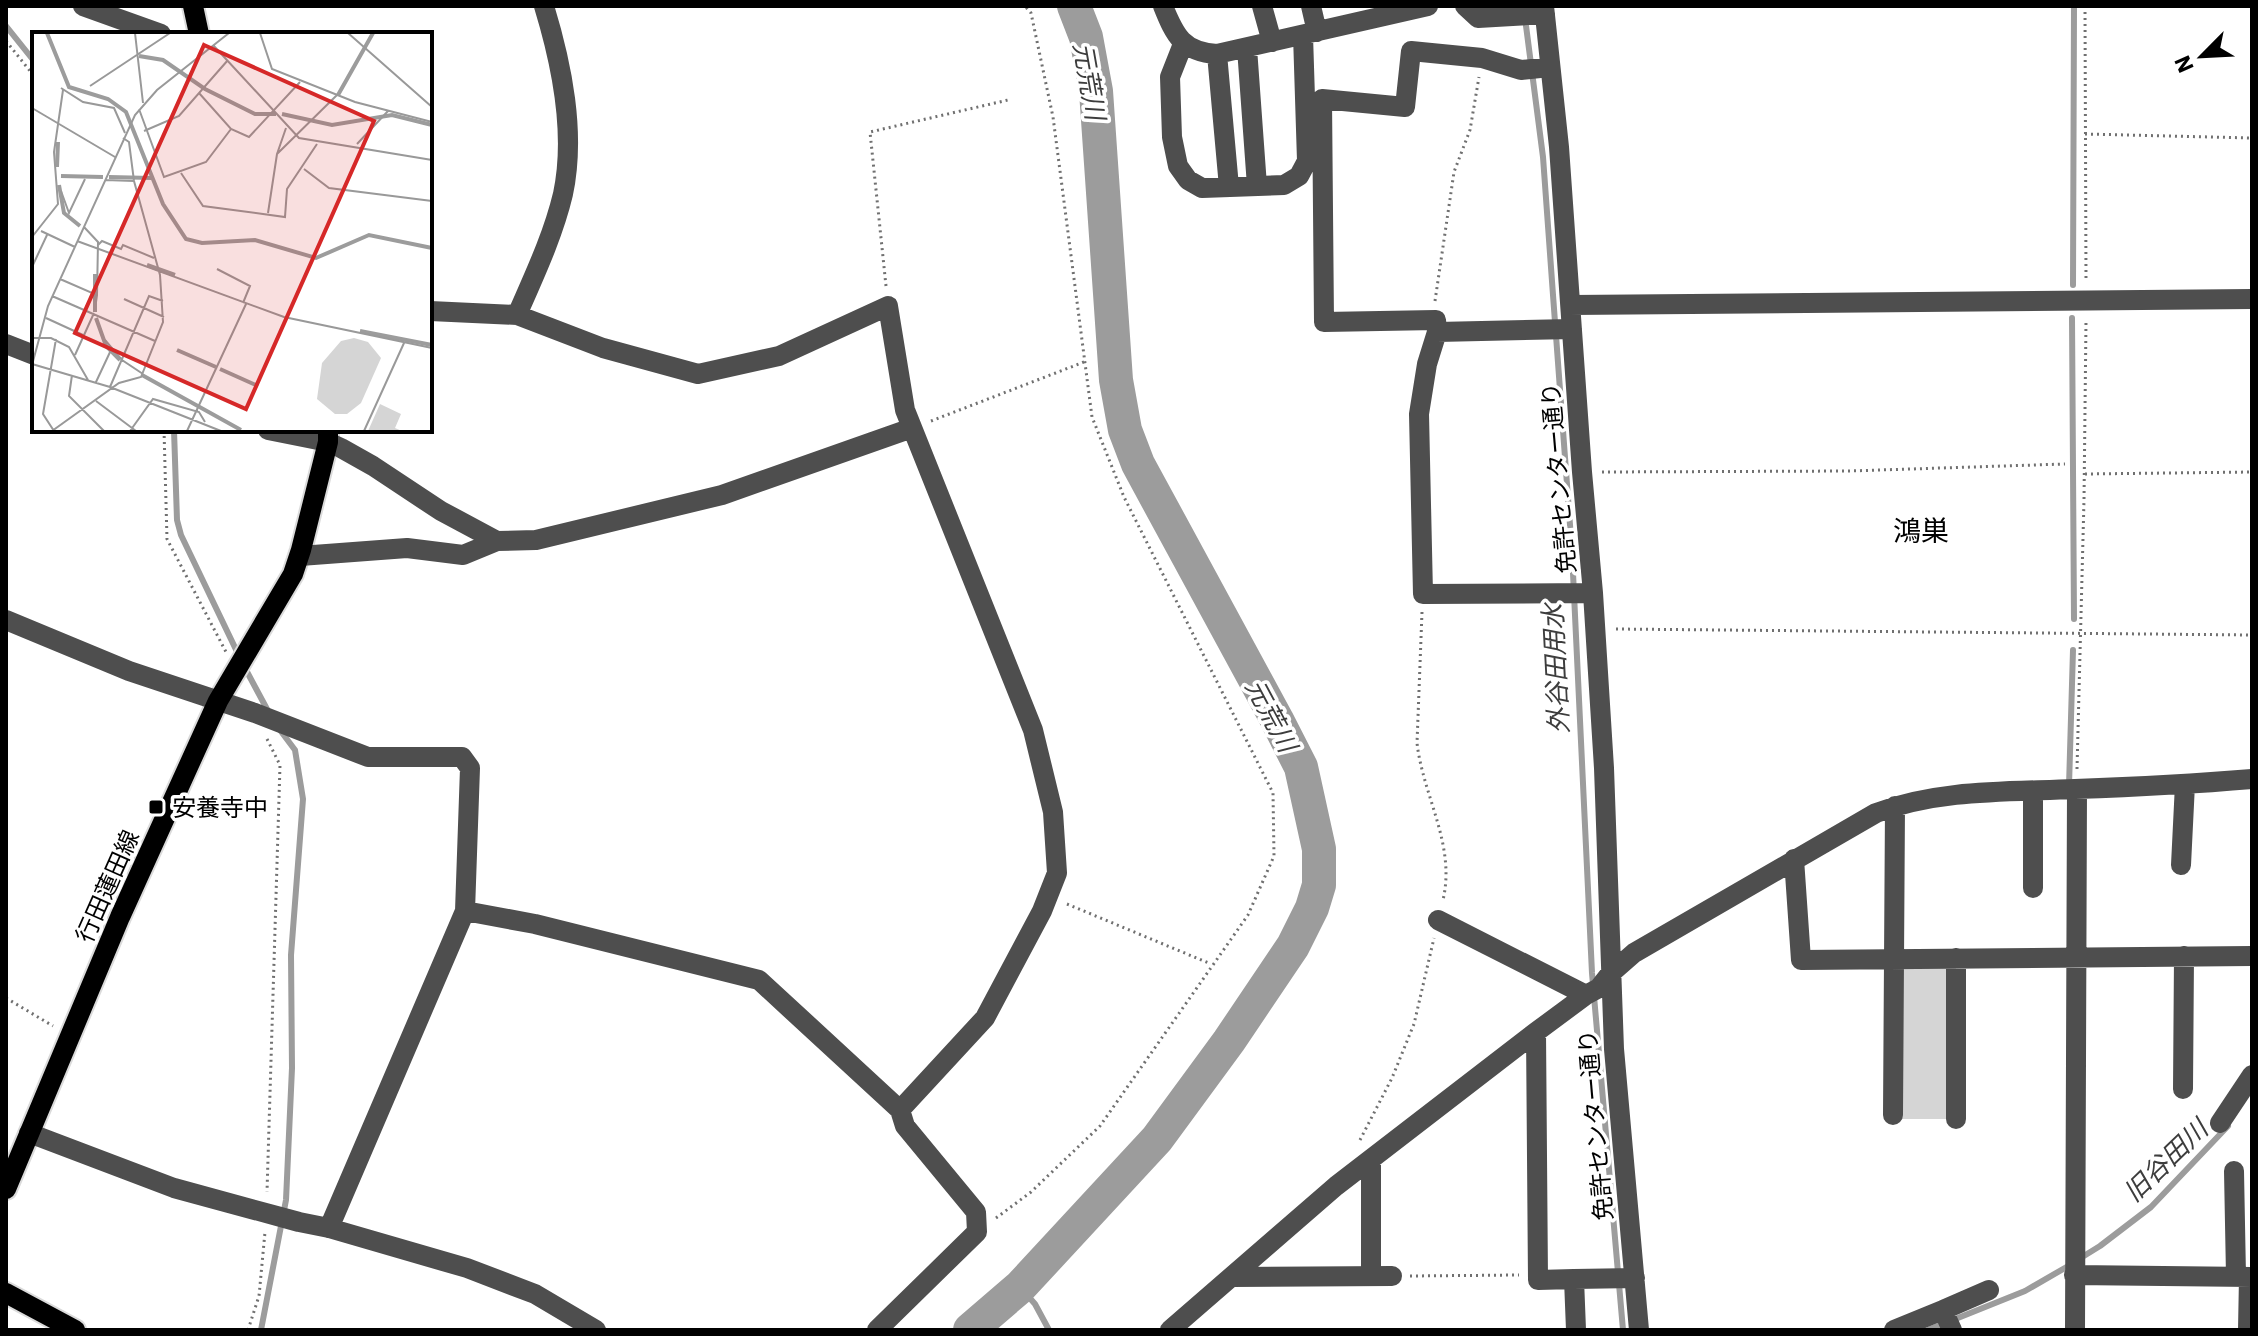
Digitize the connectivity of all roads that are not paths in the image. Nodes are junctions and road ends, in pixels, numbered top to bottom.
1 (83, 6) edge
2 (193, 6) edge
3 (544, 6) edge
4 (1163, 6) edge
5 (1262, 6) edge
6 (1311, 6) edge
7 (1428, 6) edge
8 (1465, 6) edge
9 (1545, 10) edge
10 (1372, 13) edge
11 (155, 32) edge
12 (199, 32) edge
13 (1310, 33) junction
14 (1272, 42) junction
15 (1183, 44) junction
16 (1247, 48) junction
17 (1217, 54) junction
18 (1550, 67) junction
19 (1257, 186) junction
20 (1229, 187) junction
21 (2252, 299) edge
22 (1571, 305) junction
23 (432, 311) edge
24 (517, 315) junction
25 (1436, 326) junction
26 (1572, 329) junction
27 (6, 344) edge
28 (32, 354) edge
29 (912, 428) junction
30 (288, 432) edge
31 (328, 436) edge
32 (497, 541) junction
33 (300, 556) junction
34 (1593, 593) junction
35 (6, 620) edge
36 (218, 701) junction
37 (2252, 779) edge
38 (2185, 784) junction
39 (2077, 789) junction
40 (2033, 791) junction
41 (1895, 806) junction
42 (1794, 859) junction
43 (2181, 865) dead end
44 (2033, 888) dead end
45 (465, 911) junction
46 (1438, 920) road end
47 (2184, 956) junction
48 (2252, 956) edge
49 (2076, 957) junction
50 (1895, 958) junction
51 (1956, 958) junction
52 (1610, 974) junction
53 (1586, 995) junction
54 (1536, 1032) junction
55 (2252, 1075) edge
56 (2183, 1089) dead end
57 (900, 1110) junction
58 (1893, 1115) dead end
59 (1956, 1119) dead end
60 (2220, 1123) dead end
61 (29, 1133) junction
62 (1364, 1153) junction
63 (2234, 1171) dead end
64 (6, 1189) edge
65 (329, 1228) junction
66 (2074, 1275) junction
67 (1371, 1276) junction
68 (1392, 1276) road end
69 (1232, 1277) junction
70 (2245, 1277) edge
71 (1635, 1278) junction
72 (1574, 1279) junction
73 (1989, 1290) dead end
74 (6, 1293) edge
75 (1943, 1310) junction
76 (75, 1330) edge
77 (596, 1330) edge
78 (877, 1330) edge
79 (1170, 1330) edge
80 (1576, 1330) edge
81 (1639, 1330) edge
82 (1894, 1330) edge
83 (1952, 1330) edge
84 (2075, 1330) edge
85 (2248, 1330) edge

1 - 11 street
2 - 12 main road
3 - 24 street
4 - 15 street
5 - 14 street
6 - 13 street
7 - 10 street
8 - 9 street
9 - 18 street, 免許センター通り
10 - 13 street
13 - 14 street
13 - 19 street
14 - 16 street
15 - 17 street
15 - 20 street
16 - 17 street
16 - 19 street
17 - 20 street
18 - 22 street, 免許センター通り
18 - 25 street
19 - 20 street
21 - 22 street
22 - 26 street, 免許センター通り
23 - 24 street
24 - 29 street
25 - 26 street
25 - 34 street
26 - 34 street, 免許センター通り
27 - 28 street
29 - 32 street
29 - 57 street
30 - 31 street
31 - 32 street
31 - 33 main road, 行田蓮田線
32 - 33 street
33 - 36 main road, 行田蓮田線
34 - 52 street, 免許センター通り
35 - 36 street
36 - 45 street
36 - 61 main road, 行田蓮田線
37 - 38 street
38 - 39 street
38 - 43 street
39 - 40 street
39 - 49 street
40 - 41 street
40 - 44 street
41 - 42 street
41 - 50 street
42 - 50 street
42 - 52 street
45 - 57 street
45 - 65 street
46 - 53 street
47 - 48 street
47 - 49 street
47 - 56 street
49 - 51 street
49 - 66 street
50 - 51 street
50 - 58 street
51 - 59 street
52 - 53 street
52 - 71 street, 免許センター通り
53 - 54 street
54 - 62 street
54 - 72 street
55 - 60 street
57 - 78 street
61 - 64 main road, 行田蓮田線
61 - 65 street
62 - 67 street
62 - 69 street
63 - 70 street
65 - 77 street
66 - 70 street
66 - 84 street
67 - 68 street
67 - 69 street
69 - 79 street
70 - 85 street
71 - 72 street
71 - 81 street, 免許センター通り
72 - 80 street
73 - 75 street
74 - 76 main road
75 - 82 street
75 - 83 street

